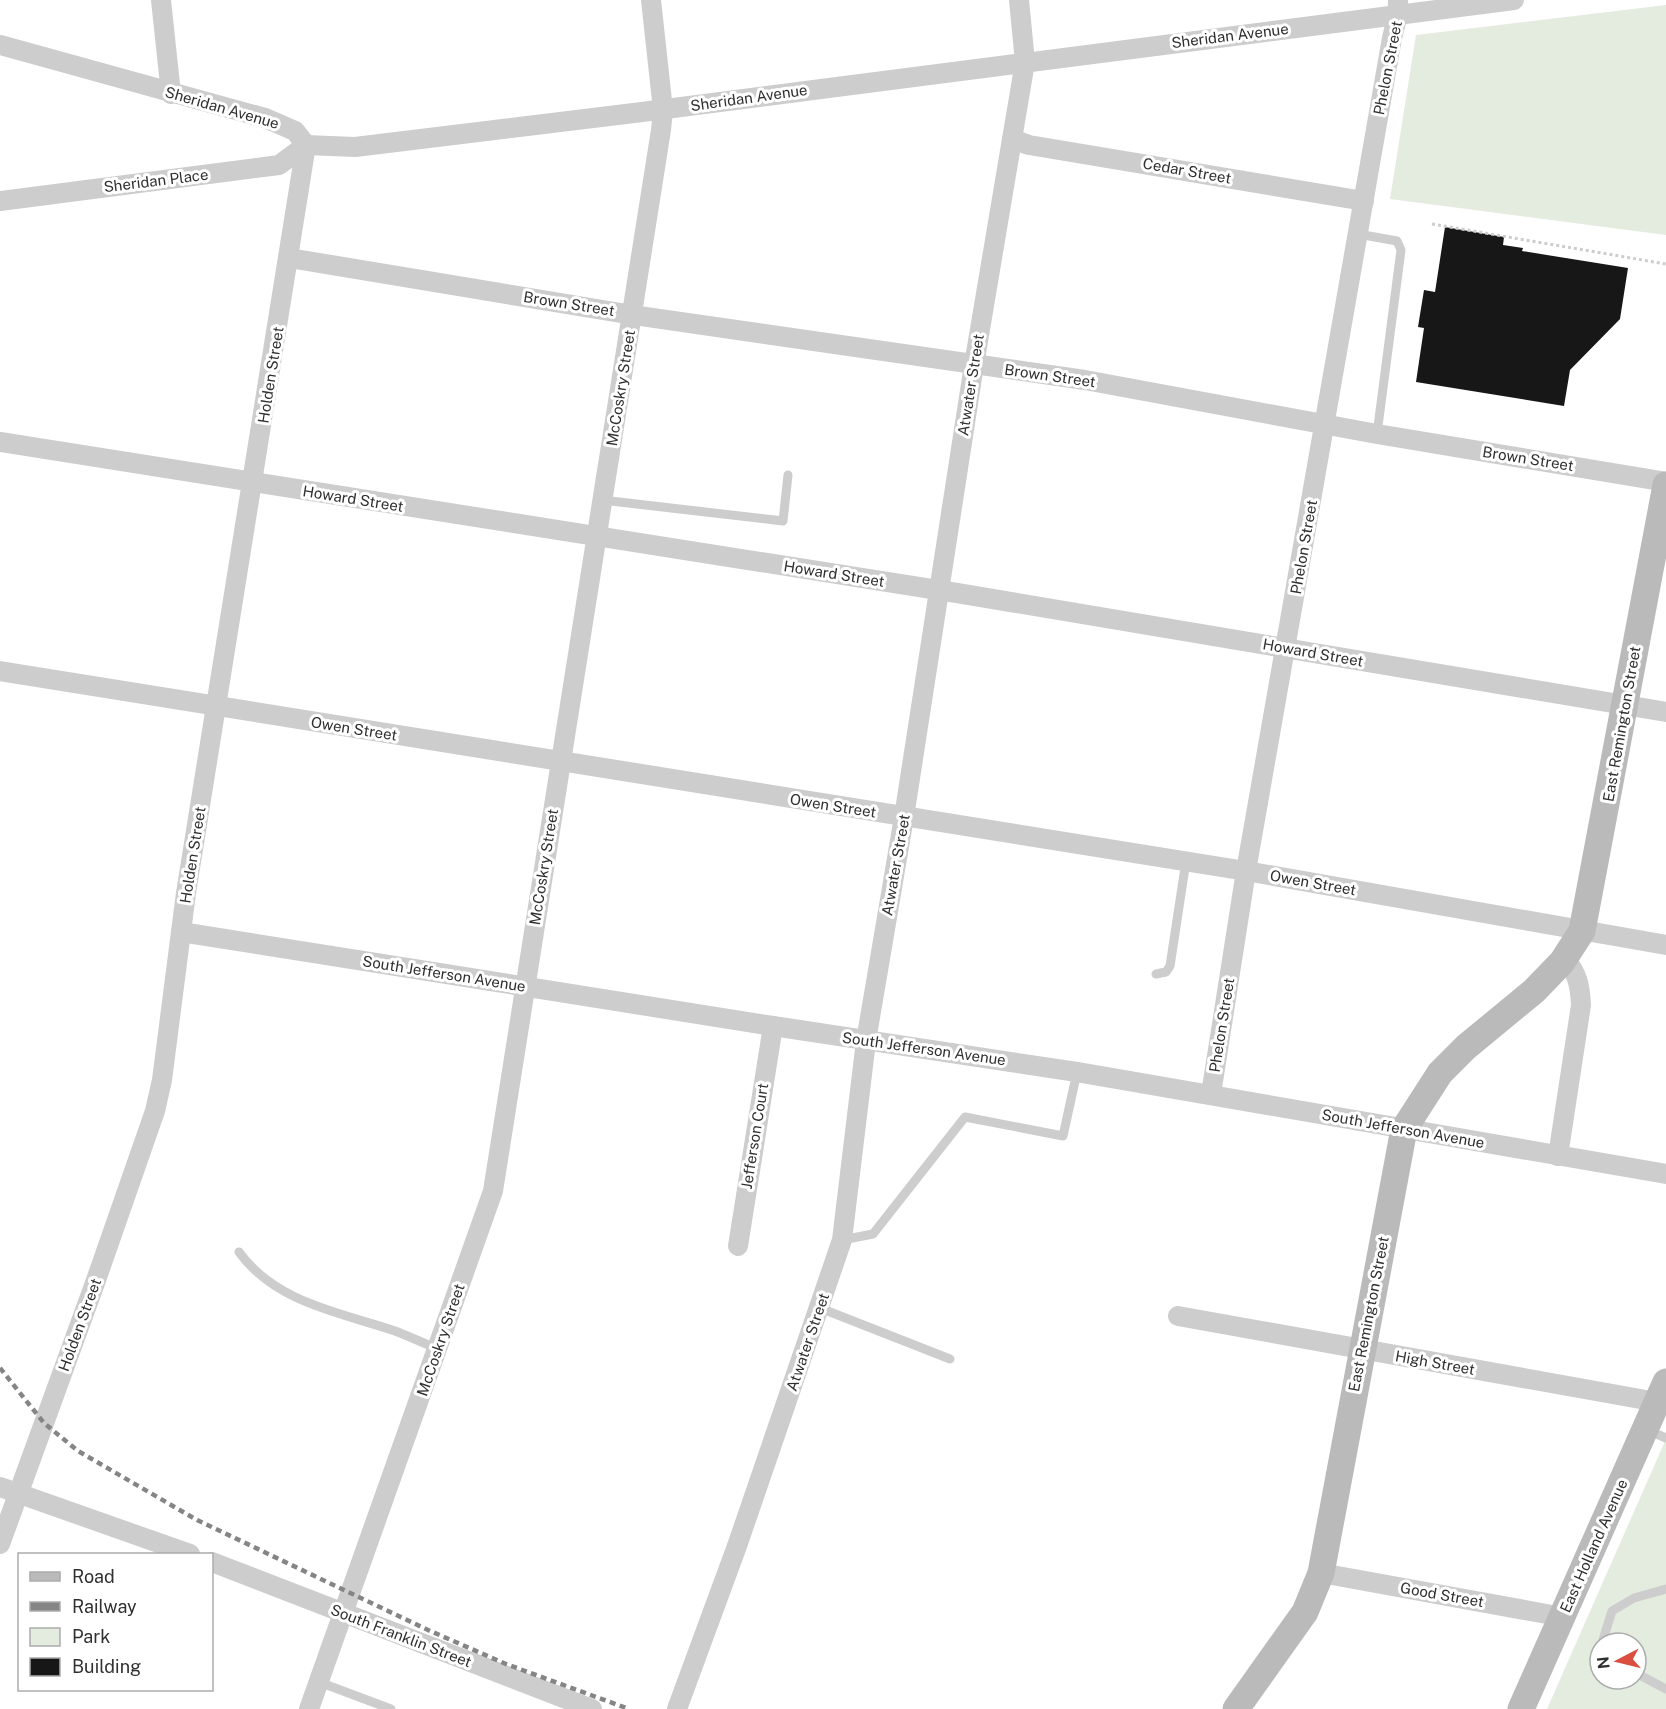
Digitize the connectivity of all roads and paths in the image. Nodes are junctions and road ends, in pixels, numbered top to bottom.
1 (161, 0) edge
2 (651, 0) edge
3 (1019, 0) edge
4 (1514, 0) edge
5 (1398, 7) edge
6 (0, 45) edge
7 (1025, 62) junction
8 (171, 93) junction
9 (663, 110) junction
10 (1012, 139) junction
11 (306, 146) junction
12 (0, 201) edge
13 (1364, 201) junction
14 (1432, 224) dead end
15 (1358, 234) junction
16 (289, 258) junction
17 (1666, 264) edge
18 (633, 315) junction
19 (974, 365) junction
20 (1326, 424) junction
21 (1377, 434) junction
22 (0, 442) edge
23 (789, 475) dead end
24 (254, 484) junction
25 (1666, 484) edge
26 (602, 500) junction
27 (596, 537) junction
28 (939, 590) junction
29 (1287, 648) junction
30 (0, 671) edge
31 (1626, 705) junction
32 (217, 707) junction
33 (1666, 712) edge
34 (561, 762) junction
35 (904, 817) junction
36 (1186, 861) junction
37 (1246, 871) junction
38 (181, 932) junction
39 (1582, 932) junction
40 (1666, 945) edge
41 (1564, 958) junction
42 (1156, 974) dead end
43 (525, 987) junction
44 (773, 1026) junction
45 (866, 1041) junction
46 (1077, 1072) junction
47 (1211, 1094) junction
48 (1404, 1129) junction
49 (1558, 1156) junction
50 (1666, 1174) edge
51 (842, 1240) junction
52 (738, 1246) dead end
53 (239, 1252) dead end
54 (820, 1308) junction
55 (1178, 1316) dead end
56 (438, 1349) junction
57 (1362, 1351) junction
58 (950, 1359) dead end
59 (1662, 1392) edge
60 (1656, 1434) edge
61 (9, 1490) edge
62 (0, 1541) edge
63 (187, 1553) edge
64 (213, 1562) edge
65 (1321, 1573) junction
66 (1666, 1589) edge
67 (342, 1615) junction
68 (1563, 1617) junction
69 (1606, 1631) edge
70 (1648, 1679) edge
71 (319, 1682) junction
72 (1666, 1689) edge
73 (309, 1709) edge
74 (391, 1709) edge
75 (592, 1709) edge
76 (678, 1709) edge
77 (1236, 1709) edge
78 (1521, 1709) edge

1 - 8 street
2 - 9 street, McCoskry Street
3 - 7 street, Atwater Street
4 - 5 street, Sheridan Avenue
5 - 7 street, Sheridan Avenue
5 - 13 street, Phelon Street
6 - 8 street, Sheridan Avenue
7 - 9 street, Sheridan Avenue
7 - 10 street, Atwater Street
8 - 11 street, Sheridan Avenue
9 - 11 street, Sheridan Avenue
9 - 18 street, McCoskry Street
10 - 13 street, Cedar Street
10 - 19 street, Atwater Street
11 - 12 street, Sheridan Place
11 - 16 street, Holden Street
13 - 15 street, Phelon Street
14 - 17 path
15 - 20 street, Phelon Street
15 - 21 lane
16 - 18 street, Brown Street
16 - 24 street, Holden Street
18 - 19 street, Brown Street
18 - 26 street, McCoskry Street
19 - 20 street, Brown Street
19 - 28 street, Atwater Street
20 - 21 street, Brown Street
20 - 29 street, Phelon Street
21 - 25 street, Brown Street
22 - 24 street, Howard Street
23 - 26 lane
24 - 27 street, Howard Street
24 - 32 street, Holden Street
25 - 31 main road, East Remington Street
26 - 27 street, McCoskry Street
27 - 28 street, Howard Street
27 - 34 street, McCoskry Street
28 - 29 street, Howard Street
28 - 35 street, Atwater Street
29 - 31 street, Howard Street
29 - 37 street, Phelon Street
30 - 32 street, Owen Street
31 - 33 street, Howard Street
31 - 39 main road, East Remington Street
32 - 34 street, Owen Street
32 - 38 street, Holden Street
34 - 35 street, Owen Street
34 - 43 street, McCoskry Street
35 - 36 street, Owen Street
35 - 45 street, Atwater Street
36 - 37 street, Owen Street
36 - 42 lane
37 - 39 street, Owen Street
37 - 47 street, Phelon Street
38 - 43 street, South Jefferson Avenue
38 - 61 street, Holden Street
39 - 40 street, Owen Street
39 - 41 main road, East Remington Street
41 - 48 main road, East Remington Street
41 - 49 street
43 - 44 street, South Jefferson Avenue
43 - 56 street, McCoskry Street
44 - 45 street, South Jefferson Avenue
44 - 52 street, Jefferson Court
45 - 46 street, South Jefferson Avenue
45 - 51 street, Atwater Street
46 - 47 street, South Jefferson Avenue
46 - 51 lane
47 - 48 street, South Jefferson Avenue
48 - 49 street, South Jefferson Avenue
48 - 57 main road, East Remington Street
49 - 50 street, South Jefferson Avenue
51 - 54 street, Atwater Street
53 - 56 lane
54 - 58 lane
54 - 76 street, Atwater Street
55 - 57 street, High Street
56 - 67 street, McCoskry Street
57 - 59 street, High Street
57 - 65 main road, East Remington Street
59 - 60 main road, East Holland Avenue
60 - 68 main road, East Holland Avenue
61 - 62 street, Holden Street
61 - 63 street
64 - 67 street, South Franklin Street
65 - 68 street, Good Street
65 - 77 main road, East Remington Street
66 - 69 lane
67 - 71 street, McCoskry Street
67 - 75 street, South Franklin Street
68 - 78 main road, East Holland Avenue
70 - 72 lane
71 - 73 street, McCoskry Street
71 - 74 lane

